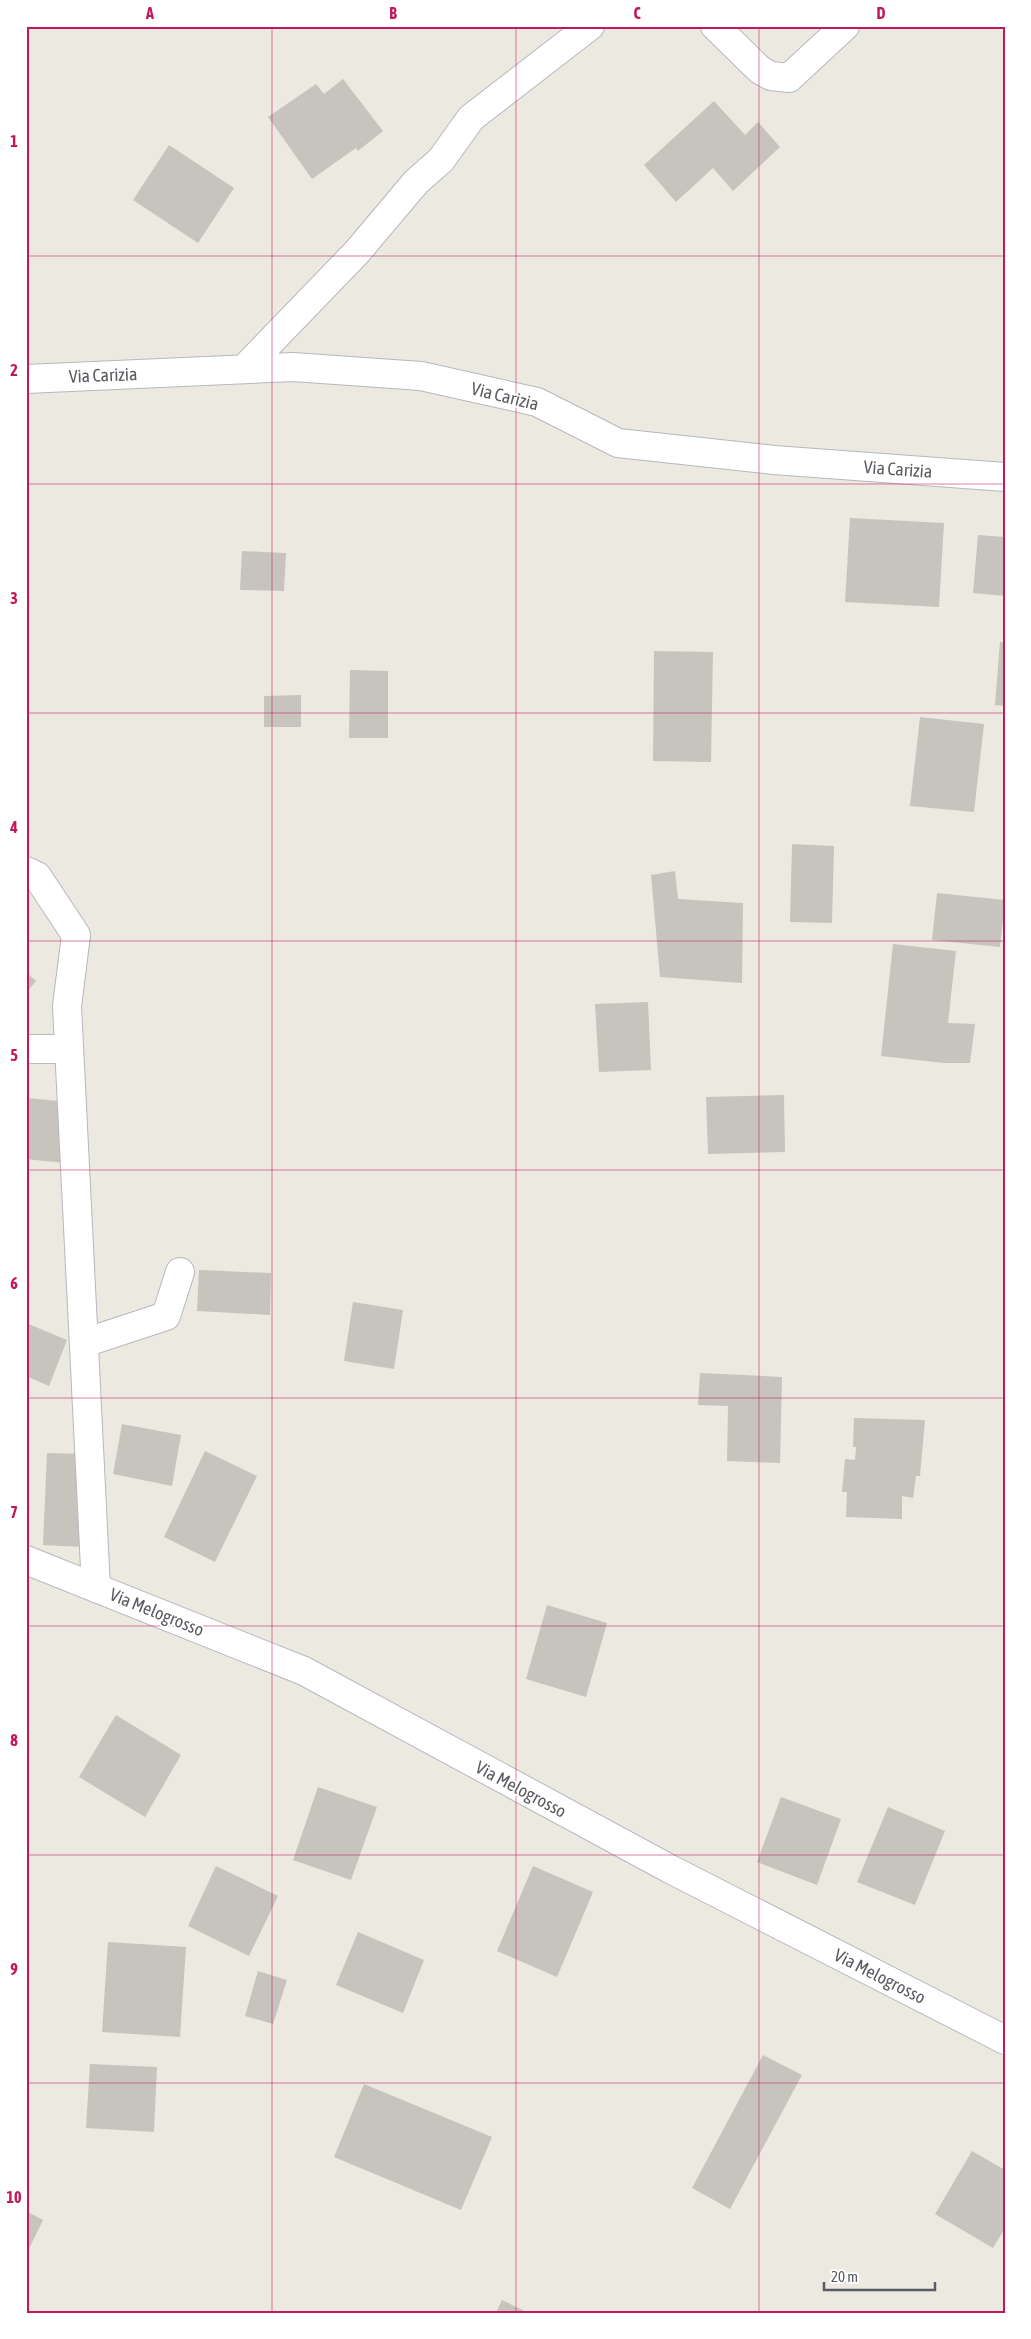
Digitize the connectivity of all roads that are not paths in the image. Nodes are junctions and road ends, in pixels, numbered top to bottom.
1 (590, 26) edge
2 (715, 26) edge
3 (845, 26) edge
4 (244, 369) junction
5 (26, 379) edge
6 (1005, 478) edge
7 (26, 871) edge
8 (32, 1049) dead end
9 (69, 1049) junction
10 (180, 1272) dead end
11 (84, 1343) junction
12 (26, 1560) edge
13 (96, 1588) junction
14 (1005, 2040) edge

1 - 4 street
2 - 3 street
4 - 5 street, Via Carizia
4 - 6 street, Via Carizia
7 - 9 street
8 - 9 street
9 - 11 street
10 - 11 street
11 - 13 street
12 - 13 street, Via Melogrosso
13 - 14 street, Via Melogrosso

